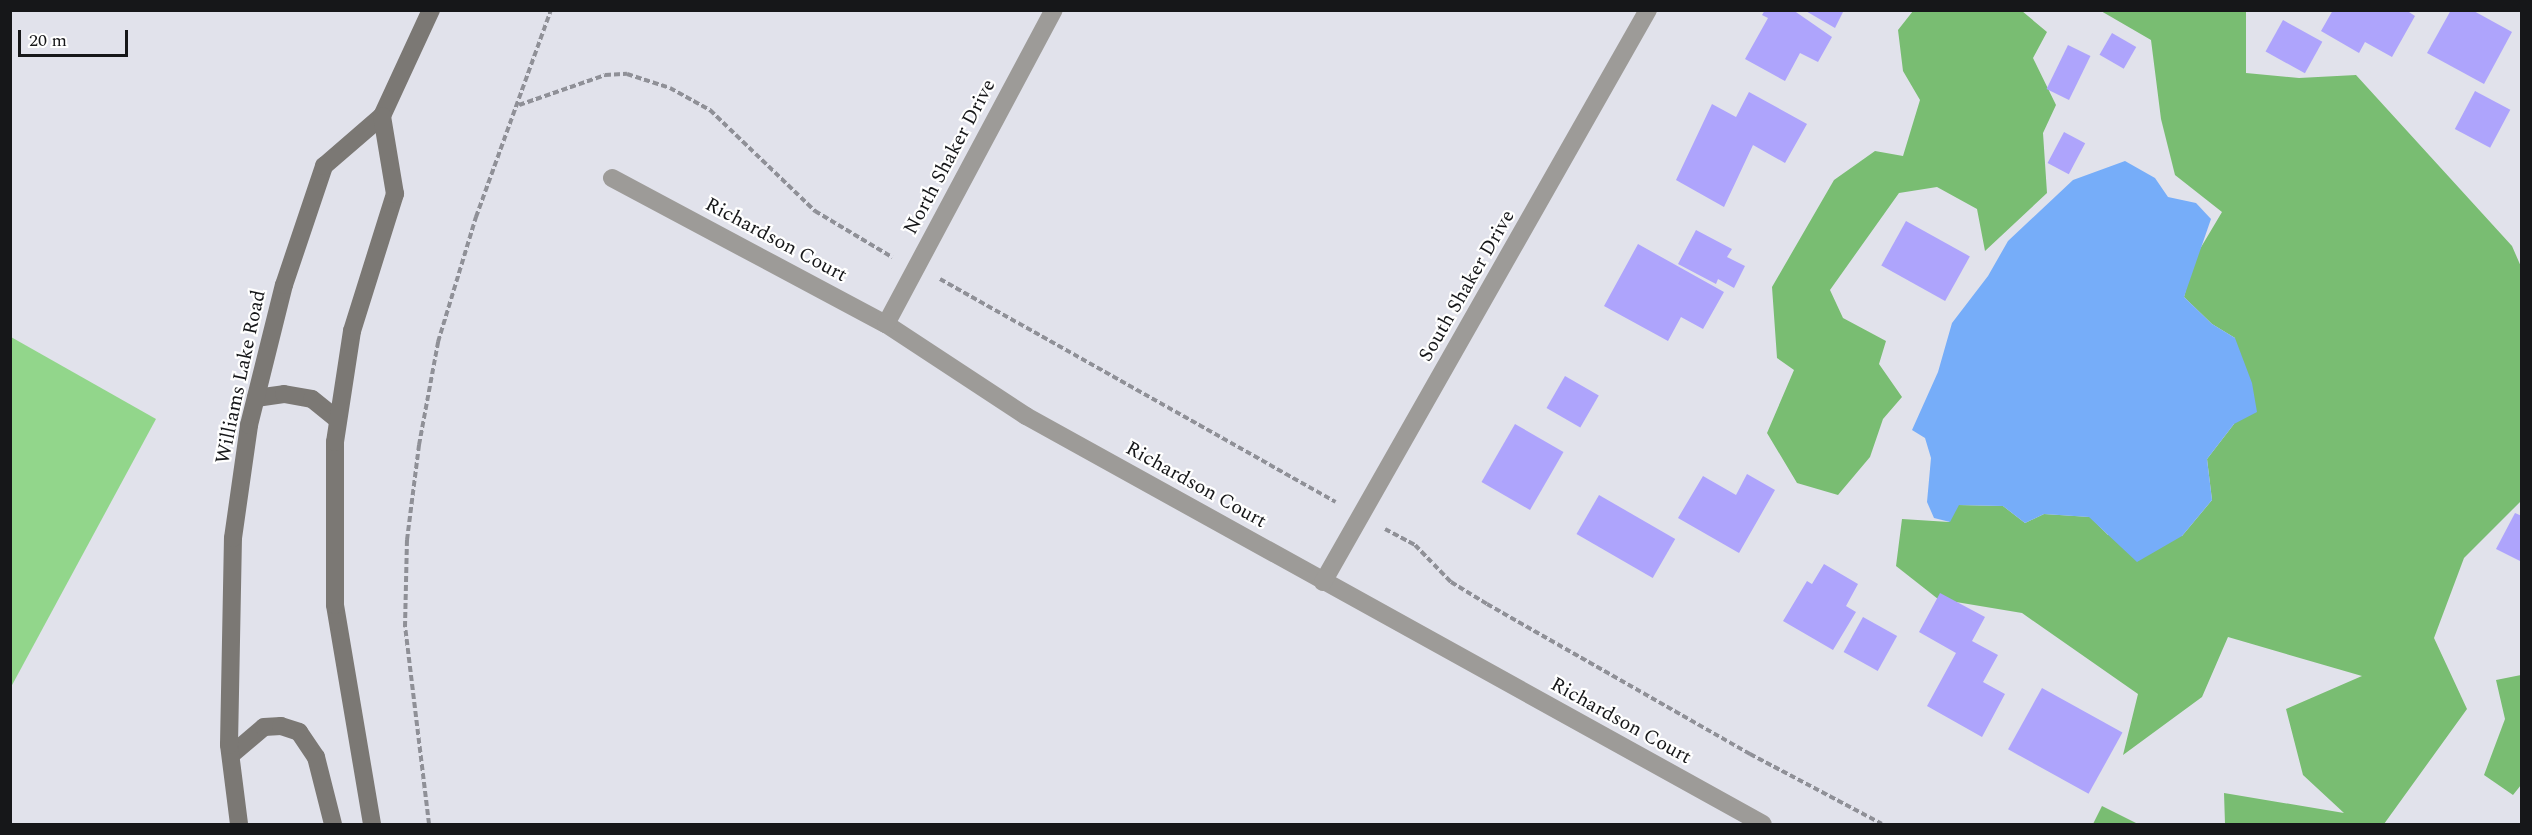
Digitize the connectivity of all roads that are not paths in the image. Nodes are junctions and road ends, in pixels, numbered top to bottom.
1 (431, 10) edge
2 (1054, 10) edge
3 (1647, 10) edge
4 (382, 116) junction
5 (612, 178) dead end
6 (886, 324) junction
7 (256, 398) junction
8 (338, 420) junction
9 (1323, 582) junction
10 (231, 755) junction
11 (239, 825) edge
12 (333, 825) edge
13 (372, 825) edge
14 (1763, 825) edge

1 - 4 main road, Williams Lake Road
2 - 6 street, North Shaker Drive
3 - 9 street, South Shaker Drive
4 - 7 main road, Williams Lake Road
4 - 8 main road
5 - 6 street, Richardson Court
6 - 9 street, Richardson Court
7 - 8 main road
7 - 10 main road, Williams Lake Road
8 - 13 main road
9 - 14 street, Richardson Court
10 - 11 main road, Williams Lake Road
10 - 12 main road

